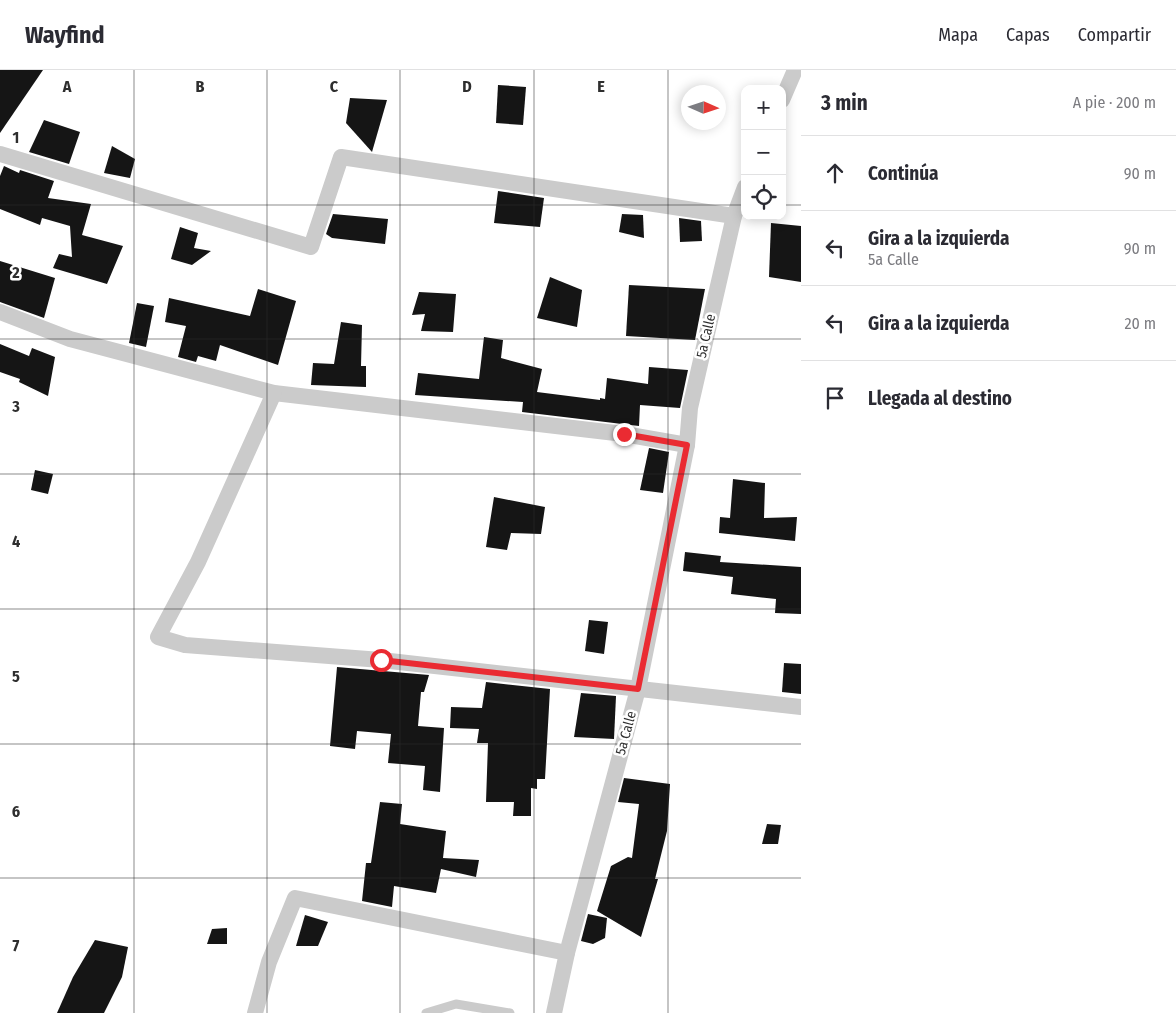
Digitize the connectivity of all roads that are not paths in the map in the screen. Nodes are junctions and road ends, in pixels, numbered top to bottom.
1 (795, 70) edge
2 (786, 91) edge
3 (0, 154) edge
4 (741, 198) edge
5 (734, 216) junction
6 (0, 312) edge
7 (274, 393) junction
8 (687, 445) junction
9 (638, 689) junction
10 (801, 707) edge
11 (567, 952) junction
12 (255, 1013) edge
13 (426, 1013) edge
14 (510, 1013) edge
15 (554, 1013) edge

1 - 2 street
3 - 5 street
4 - 5 street, 5a Calle
5 - 8 street, 5a Calle
6 - 7 street
7 - 8 street
7 - 9 street
8 - 9 street, 5a Calle
9 - 10 street
9 - 11 street, 5a Calle
11 - 12 street
11 - 15 street, 5a Calle
13 - 14 lane

